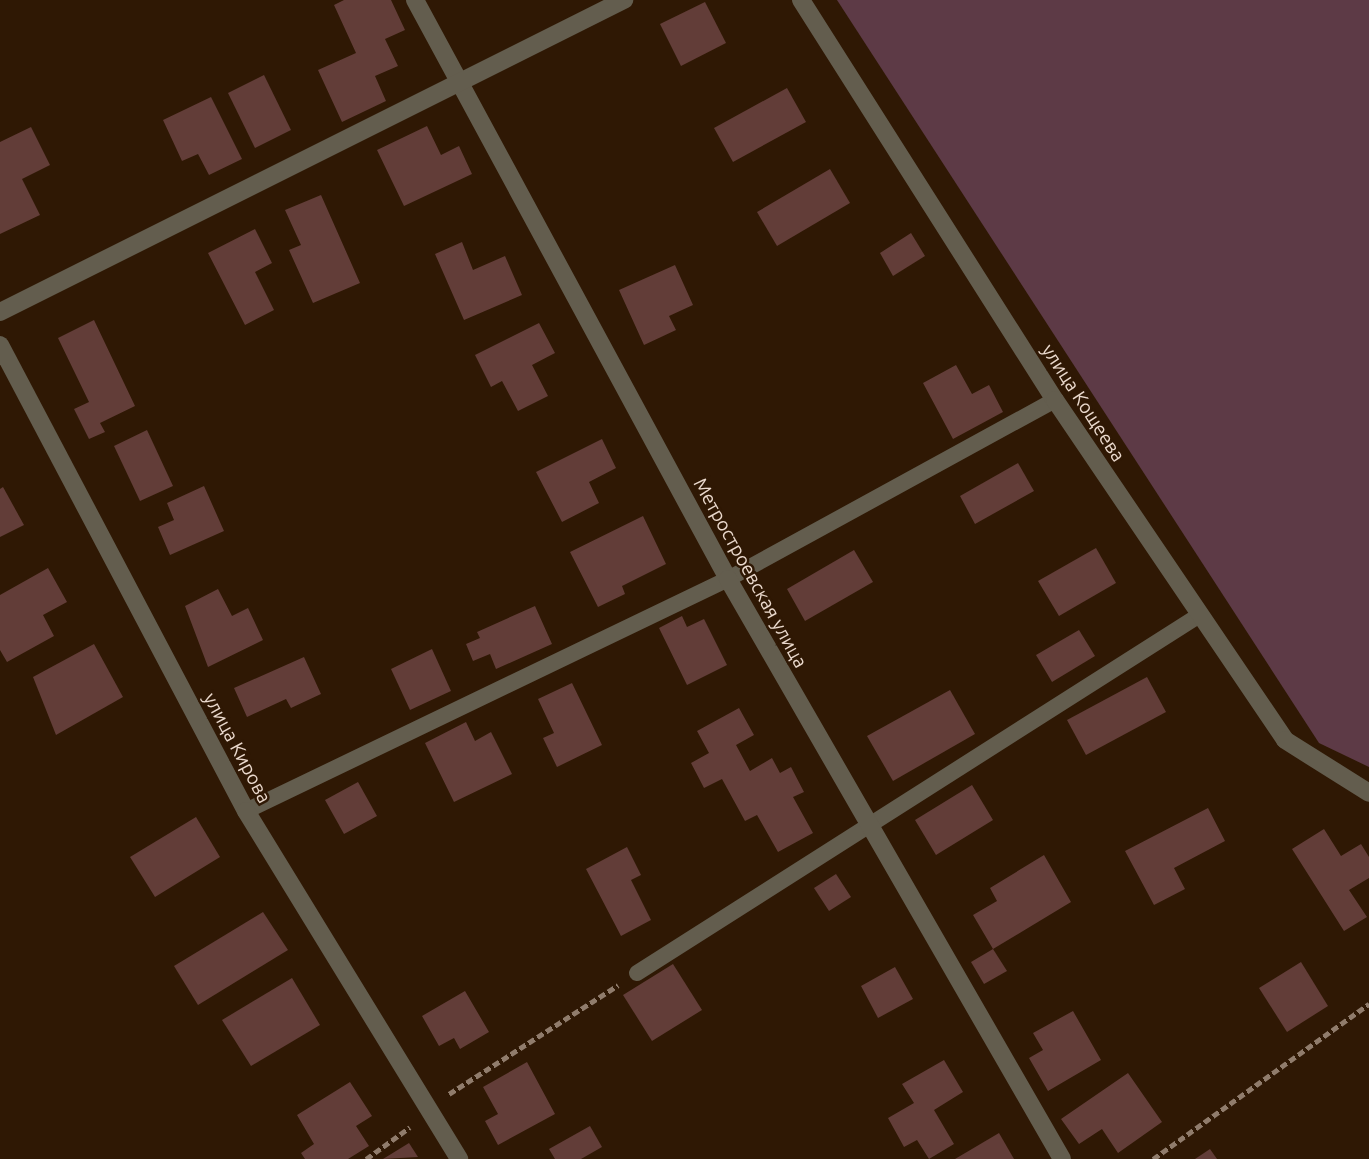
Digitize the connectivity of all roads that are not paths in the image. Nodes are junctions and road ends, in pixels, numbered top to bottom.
1 (415, 0) edge
2 (624, 0) edge
3 (801, 0) edge
4 (457, 83) junction
5 (0, 312) edge
6 (0, 345) edge
7 (1055, 400) junction
8 (729, 579) junction
9 (1198, 616) junction
10 (1369, 793) edge
11 (246, 811) junction
12 (866, 826) junction
13 (638, 973) road end
14 (459, 1159) edge
15 (1062, 1159) edge

1 - 4 street, Метростроевская улица
2 - 4 street
3 - 7 street, улица Кощеева
4 - 5 street
4 - 8 street, Метростроевская улица
6 - 11 street, улица Кирова
7 - 8 lane
7 - 9 street, улица Кощеева
8 - 11 lane
8 - 12 street, Метростроевская улица
9 - 10 street, улица Кощеева
9 - 12 lane
11 - 14 street, улица Кирова
12 - 13 lane
12 - 15 street, Метростроевская улица

